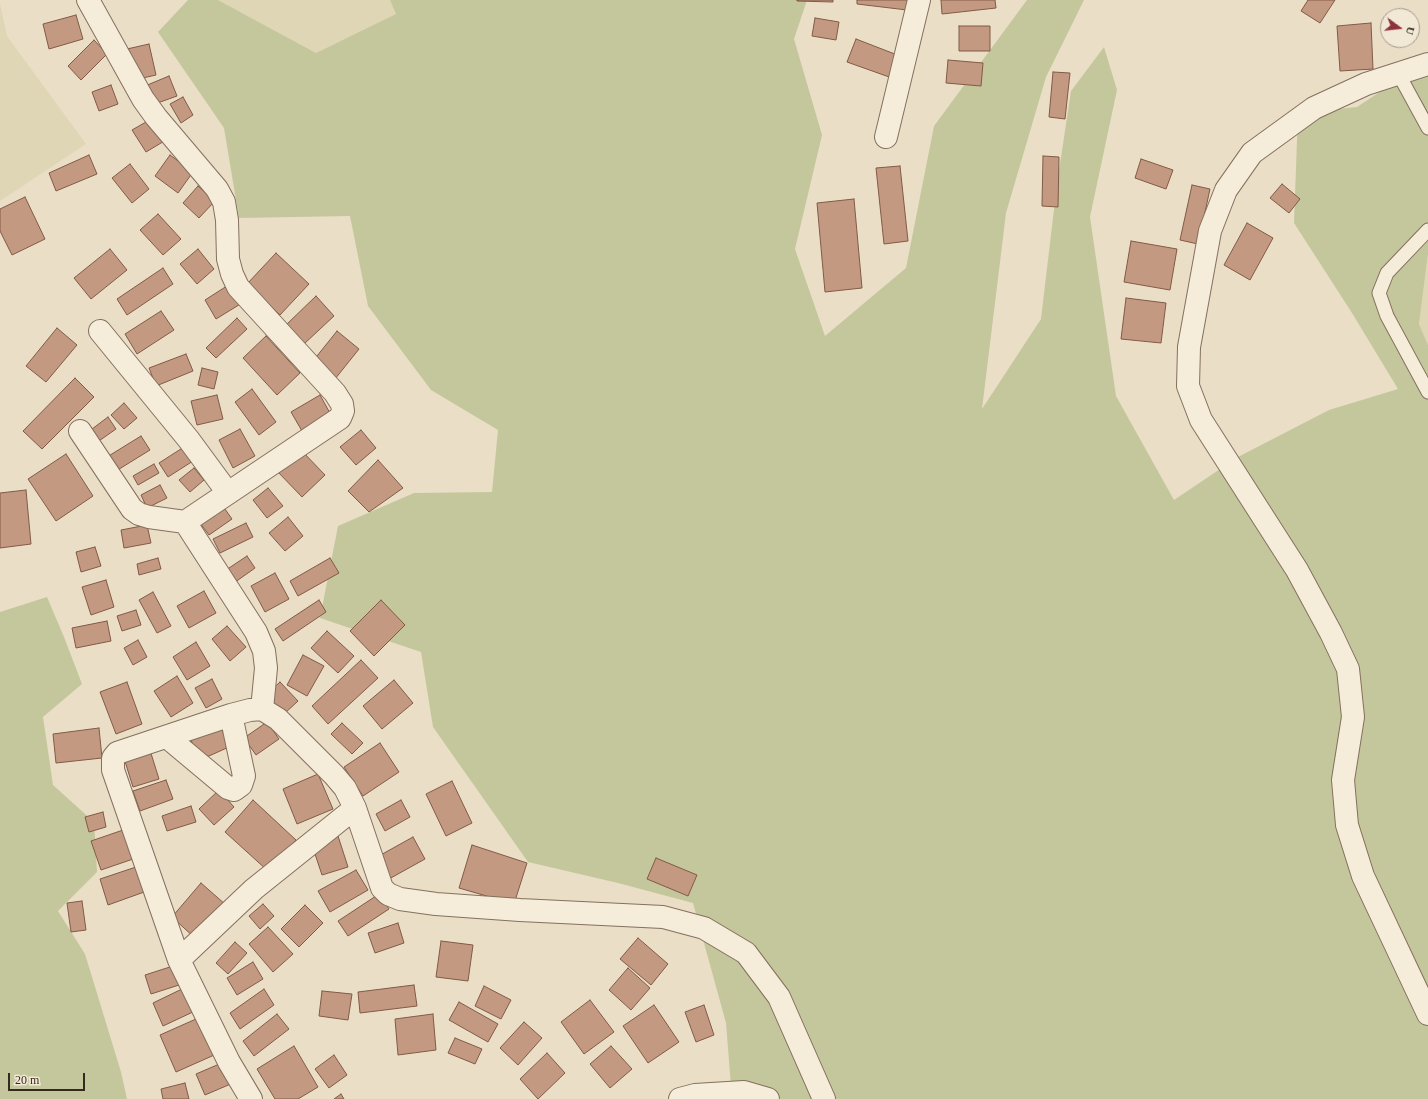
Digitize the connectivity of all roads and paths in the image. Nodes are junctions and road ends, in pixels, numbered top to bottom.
1 (88, 0) edge
2 (919, 0) edge
3 (1428, 64) edge
4 (1398, 74) junction
5 (1428, 128) edge
6 (886, 137) dead end
7 (1428, 230) edge
8 (100, 331) dead end
9 (1428, 392) edge
10 (80, 432) dead end
11 (228, 493) junction
12 (185, 522) junction
13 (262, 709) junction
14 (231, 715) junction
15 (167, 737) junction
16 (355, 808) junction
17 (179, 960) junction
18 (1428, 1014) edge
19 (251, 1099) edge
20 (680, 1099) edge
21 (768, 1099) edge
22 (824, 1099) edge

1 - 11 street
2 - 6 street
3 - 4 street
4 - 5 lane
4 - 18 street
7 - 9 lane
8 - 11 street
10 - 12 street
11 - 12 street
12 - 13 street
13 - 14 street
13 - 16 street
14 - 15 street
14 - 15 street
15 - 17 street
16 - 17 street
16 - 22 street
17 - 19 street
20 - 21 street

